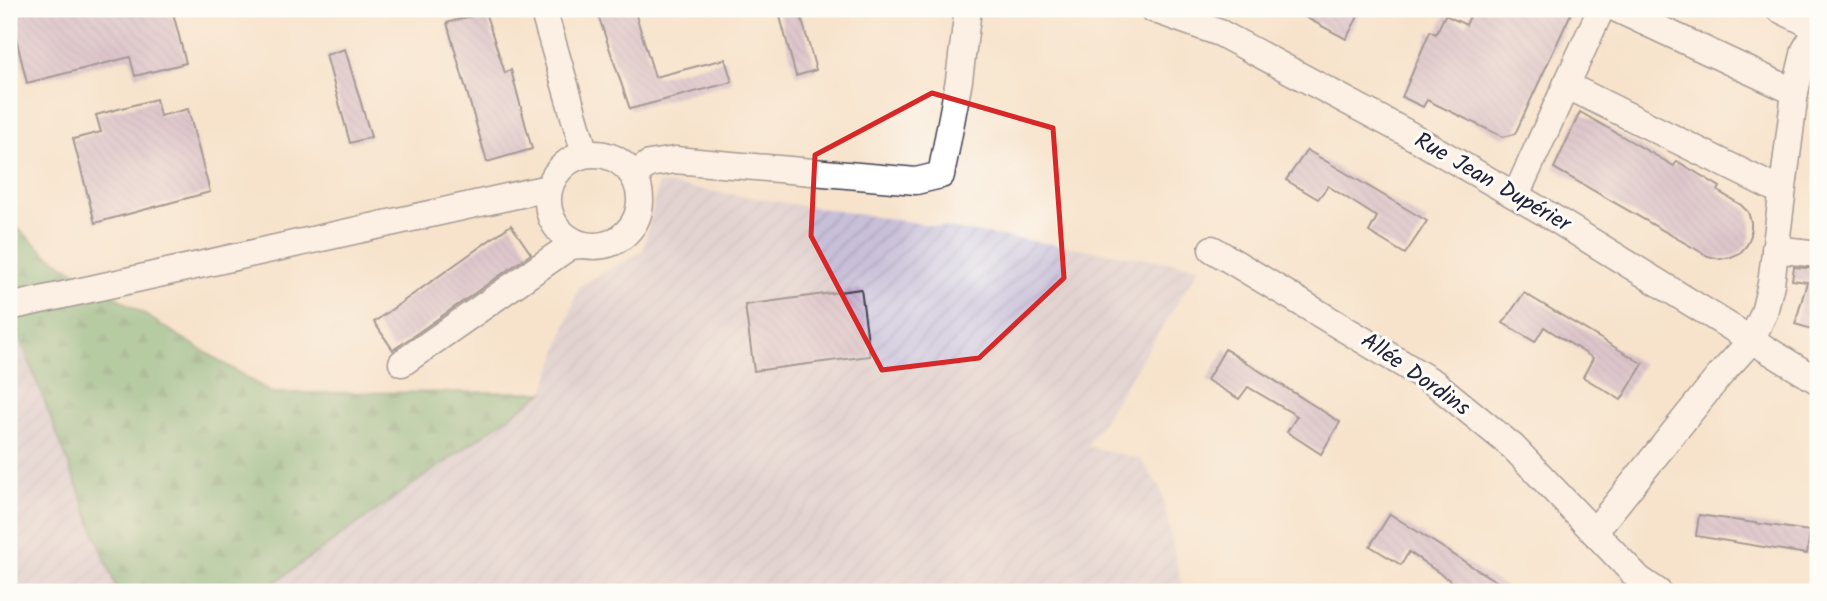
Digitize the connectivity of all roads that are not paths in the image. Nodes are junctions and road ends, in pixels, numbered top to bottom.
1 (543, 9) edge
2 (968, 9) edge
3 (1601, 9) edge
4 (1617, 9) edge
5 (1779, 9) edge
6 (1164, 10) edge
7 (1818, 28) edge
8 (1566, 85) junction
9 (1795, 92) junction
10 (585, 154) junction
11 (633, 175) junction
12 (548, 188) junction
13 (1782, 192) junction
14 (1516, 195) junction
15 (583, 245) junction
16 (1775, 248) junction
17 (1212, 249) dead end
18 (1818, 254) edge
19 (9, 307) edge
20 (1751, 341) junction
21 (402, 363) dead end
22 (1818, 381) edge
23 (1594, 533) junction
24 (1658, 592) edge

1 - 10 street
2 - 11 street
3 - 8 street
4 - 9 street
5 - 7 street
6 - 14 street, Rue Jean Dupérier
7 - 9 street
8 - 13 street
8 - 14 street
9 - 13 street
10 - 11 street
10 - 12 street
11 - 15 street
12 - 15 street
12 - 19 street
13 - 16 street
14 - 20 street, Rue Jean Dupérier
15 - 21 street
16 - 18 street
16 - 20 street
17 - 23 street, Allée Dordins
20 - 22 street, Rue Jean Dupérier
20 - 23 street
23 - 24 street, Allée Dordins

